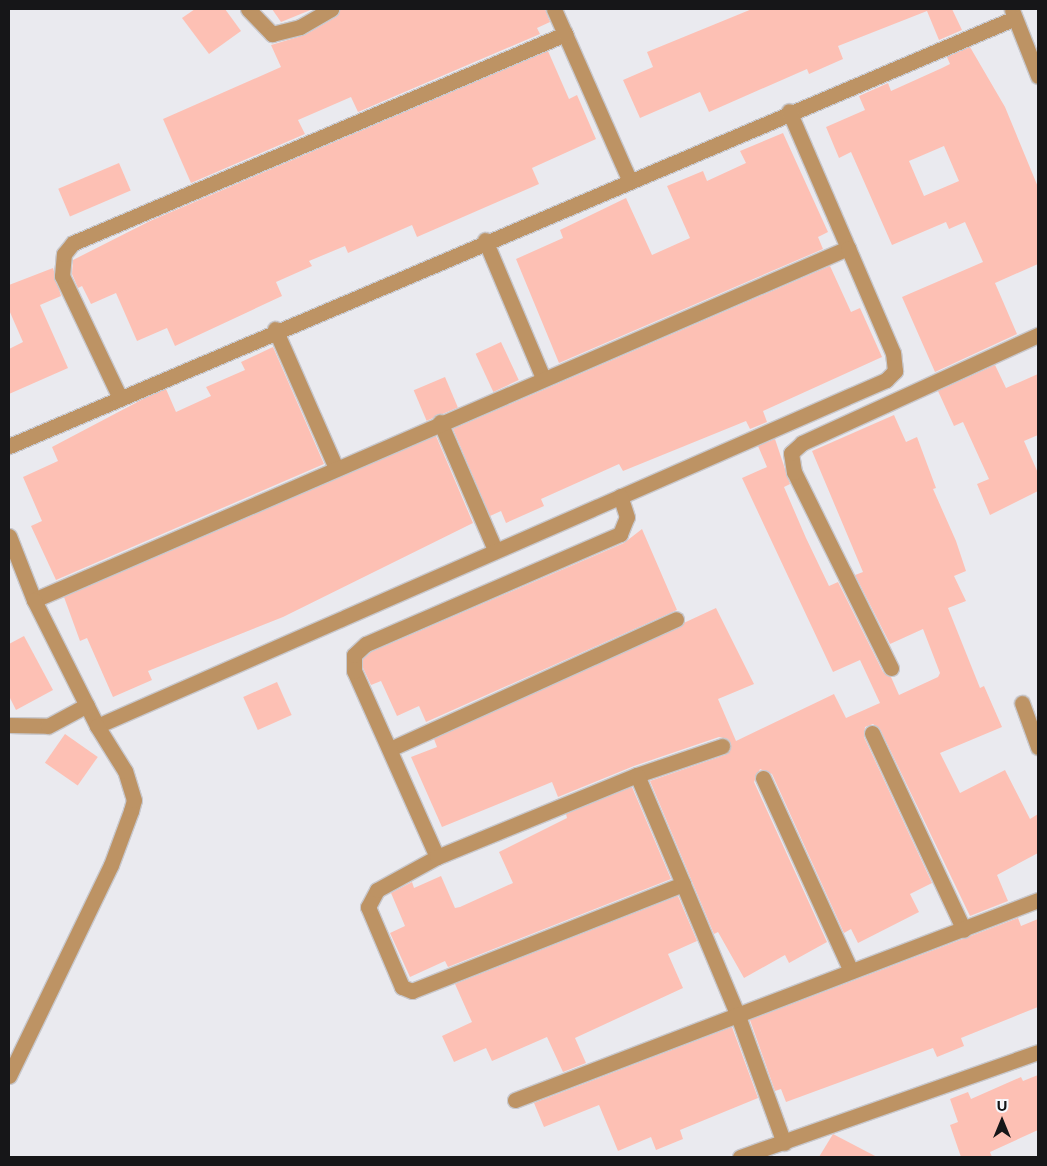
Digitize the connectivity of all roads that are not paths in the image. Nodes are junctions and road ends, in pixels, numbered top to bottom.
1 (248, 9) edge
2 (331, 9) edge
3 (554, 9) edge
4 (1013, 14) edge
5 (565, 34) junction
6 (1038, 76) edge
7 (789, 111) junction
8 (630, 179) junction
9 (485, 240) junction
10 (848, 248) junction
11 (275, 329) junction
12 (1038, 335) edge
13 (543, 378) junction
14 (120, 398) junction
15 (440, 422) junction
16 (9, 446) edge
17 (335, 466) junction
18 (620, 496) junction
19 (9, 536) edge
20 (495, 550) junction
21 (34, 600) junction
22 (676, 619) dead end
23 (890, 668) dead end
24 (1022, 703) dead end
25 (87, 705) junction
26 (9, 725) edge
27 (97, 726) junction
28 (872, 733) dead end
29 (722, 746) dead end
30 (1038, 747) edge
31 (390, 749) junction
32 (637, 775) junction
33 (763, 778) dead end
34 (436, 857) junction
35 (683, 884) junction
36 (1038, 900) edge
37 (964, 930) junction
38 (851, 971) junction
39 (738, 1016) junction
40 (1038, 1052) edge
41 (9, 1076) edge
42 (515, 1100) dead end
43 (784, 1143) junction
44 (740, 1157) edge

1 - 2 street
3 - 5 street
4 - 6 street
4 - 7 street
5 - 8 street
5 - 14 street
7 - 8 street
7 - 10 street
8 - 9 street
9 - 11 street
9 - 13 street
10 - 13 street
10 - 18 street
11 - 14 street
11 - 17 street
12 - 23 street
13 - 15 street
14 - 16 street
15 - 17 street
15 - 20 street
17 - 21 street
18 - 20 street
18 - 31 street
19 - 21 street
20 - 27 street
21 - 25 street
22 - 31 street
24 - 30 street
25 - 26 street
25 - 27 street
27 - 41 street
28 - 37 street
29 - 32 street
31 - 34 street
32 - 34 street
32 - 35 street
33 - 38 street
34 - 35 street
35 - 39 street
36 - 37 street
37 - 38 street
38 - 39 street
39 - 42 street
39 - 43 street
40 - 43 street
43 - 44 street

